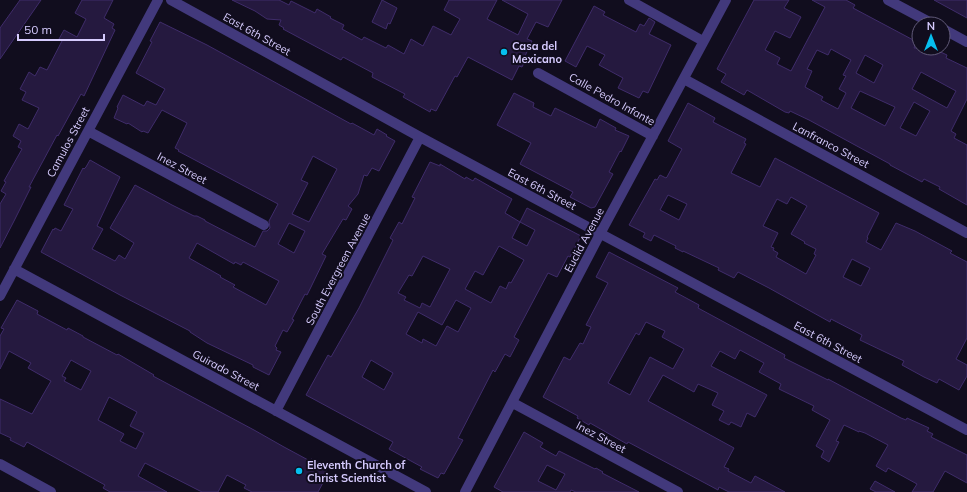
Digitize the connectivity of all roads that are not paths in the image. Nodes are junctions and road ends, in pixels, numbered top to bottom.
1 (158, 0) edge
2 (171, 0) edge
3 (629, 0) edge
4 (726, 0) edge
5 (888, 0) edge
6 (918, 16) edge
7 (951, 33) edge
8 (703, 41) junction
9 (967, 42) edge
10 (538, 73) dead end
11 (684, 80) junction
12 (88, 131) junction
13 (653, 136) junction
14 (420, 137) junction
15 (264, 225) dead end
16 (967, 232) edge
17 (600, 234) junction
18 (14, 269) junction
19 (4, 277) edge
20 (0, 296) edge
21 (513, 403) junction
22 (276, 411) junction
23 (967, 430) edge
24 (0, 464) edge
25 (51, 492) edge
26 (426, 492) edge
27 (465, 492) edge
28 (678, 492) edge

1 - 12 street, Camulos Street
2 - 14 street, East 6th Street
3 - 8 street
4 - 8 street, Euclid Avenue
5 - 6 street
7 - 9 street
8 - 11 street, Euclid Avenue
10 - 13 street, Calle Pedro Infante
11 - 13 street, Euclid Avenue
11 - 16 street, Lanfranco Street
12 - 15 street, Inez Street
12 - 18 street, Camulos Street
13 - 17 street, Euclid Avenue
14 - 17 street, East 6th Street
14 - 22 street, South Evergreen Avenue
17 - 21 street, Euclid Avenue
17 - 23 street, East 6th Street
18 - 19 street, Camulos Street
18 - 22 street, Guirado Street
19 - 20 street, Camulos Street
21 - 27 street, Euclid Avenue
21 - 28 street, Inez Street
22 - 26 street, Guirado Street
24 - 25 street

